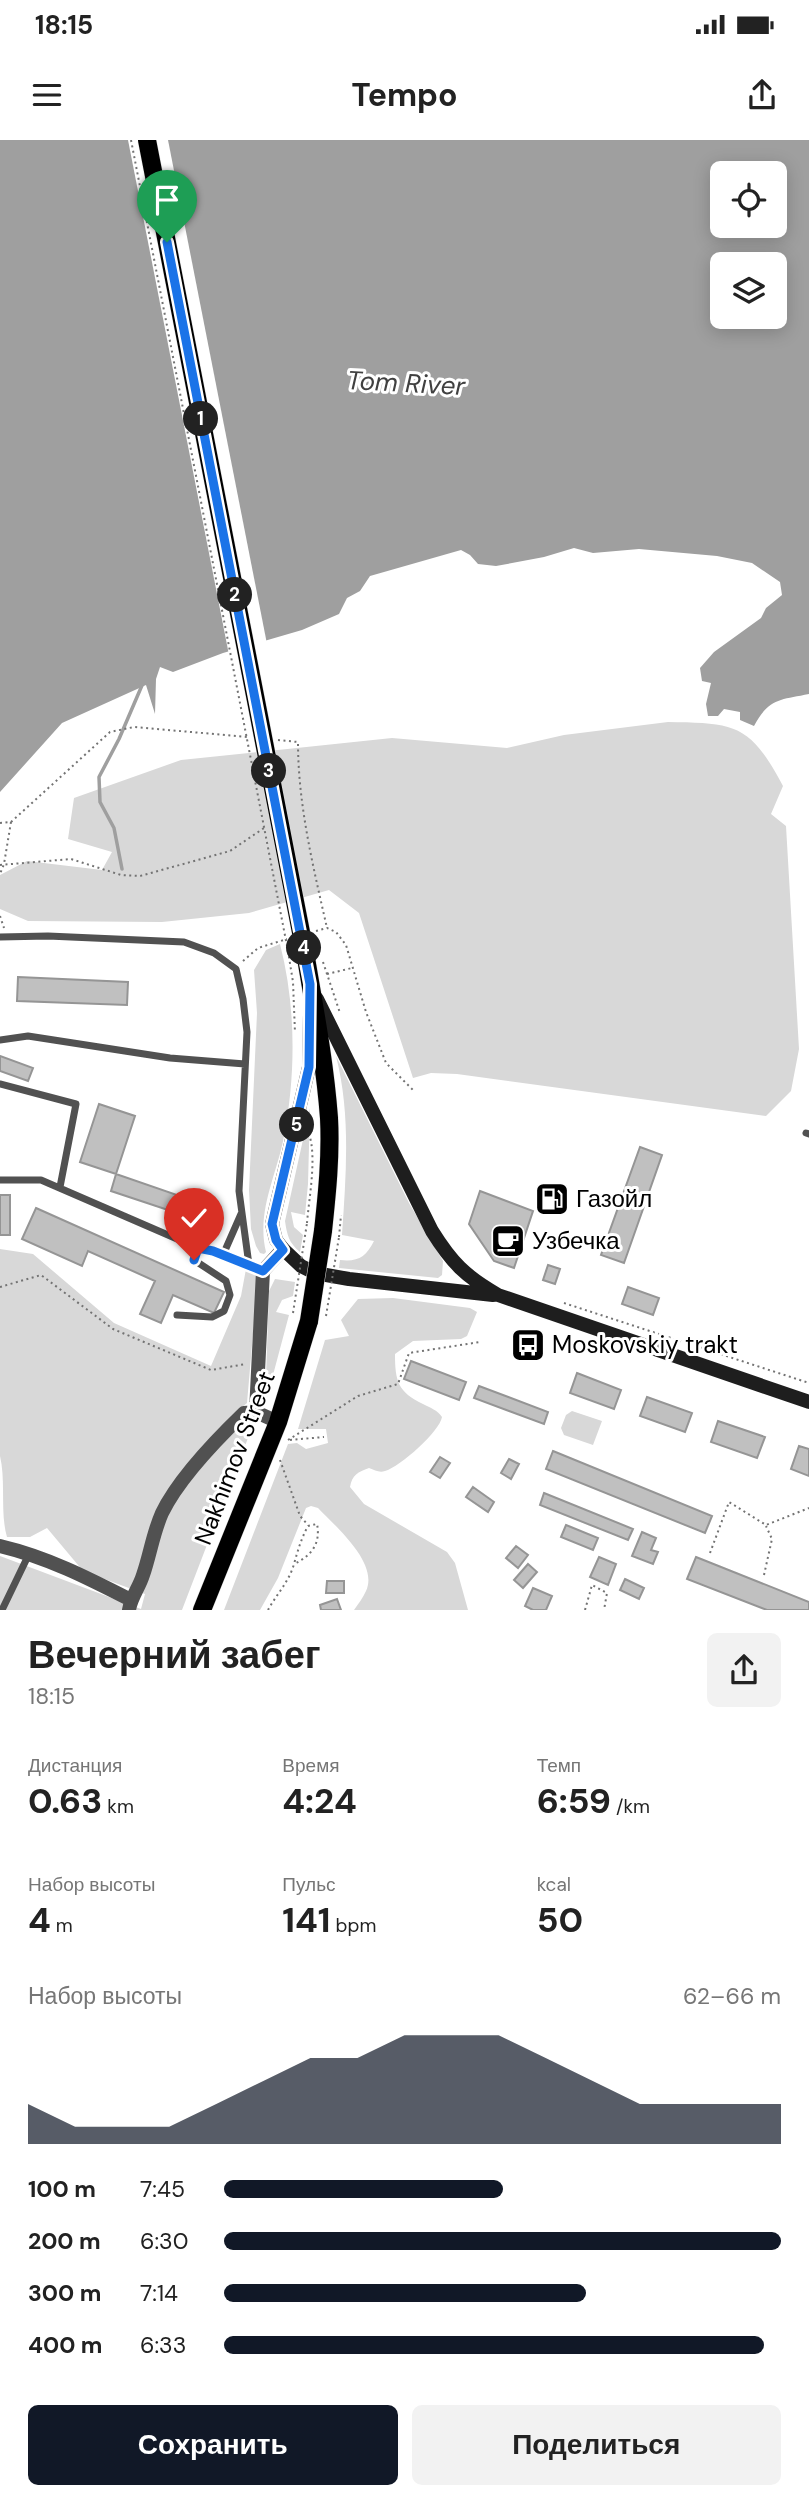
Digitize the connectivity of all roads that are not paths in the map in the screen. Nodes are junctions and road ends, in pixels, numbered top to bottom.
1 (147, 140) edge
2 (0, 937) edge
3 (310, 984) junction
4 (0, 1040) edge
5 (245, 1064) junction
6 (0, 1084) edge
7 (0, 1180) edge
8 (60, 1187) junction
9 (242, 1214) junction
10 (198, 1248) junction
11 (283, 1250) junction
12 (223, 1255) junction
13 (256, 1268) junction
14 (498, 1295) junction
15 (177, 1315) dead end
16 (809, 1402) edge
17 (256, 1412) junction
18 (278, 1422) junction
19 (0, 1546) edge
20 (29, 1553) junction
21 (130, 1605) edge
22 (2, 1610) edge
23 (202, 1610) edge

1 - 3 main road, Nakhimov Street, bridge
2 - 5 lane
3 - 11 main road
3 - 14 main road
3 - 18 main road, Nakhimov Street, bridge
4 - 5 lane
5 - 9 lane
6 - 8 lane
7 - 8 lane
8 - 10 lane
9 - 12 lane
9 - 13 lane
10 - 12 lane
10 - 15 lane
11 - 13 street
11 - 14 main road
12 - 13 lane
13 - 17 street
14 - 16 main road
17 - 18 street
17 - 21 street
18 - 23 main road, Nakhimov Street
19 - 20 street
20 - 21 street
20 - 22 lane

